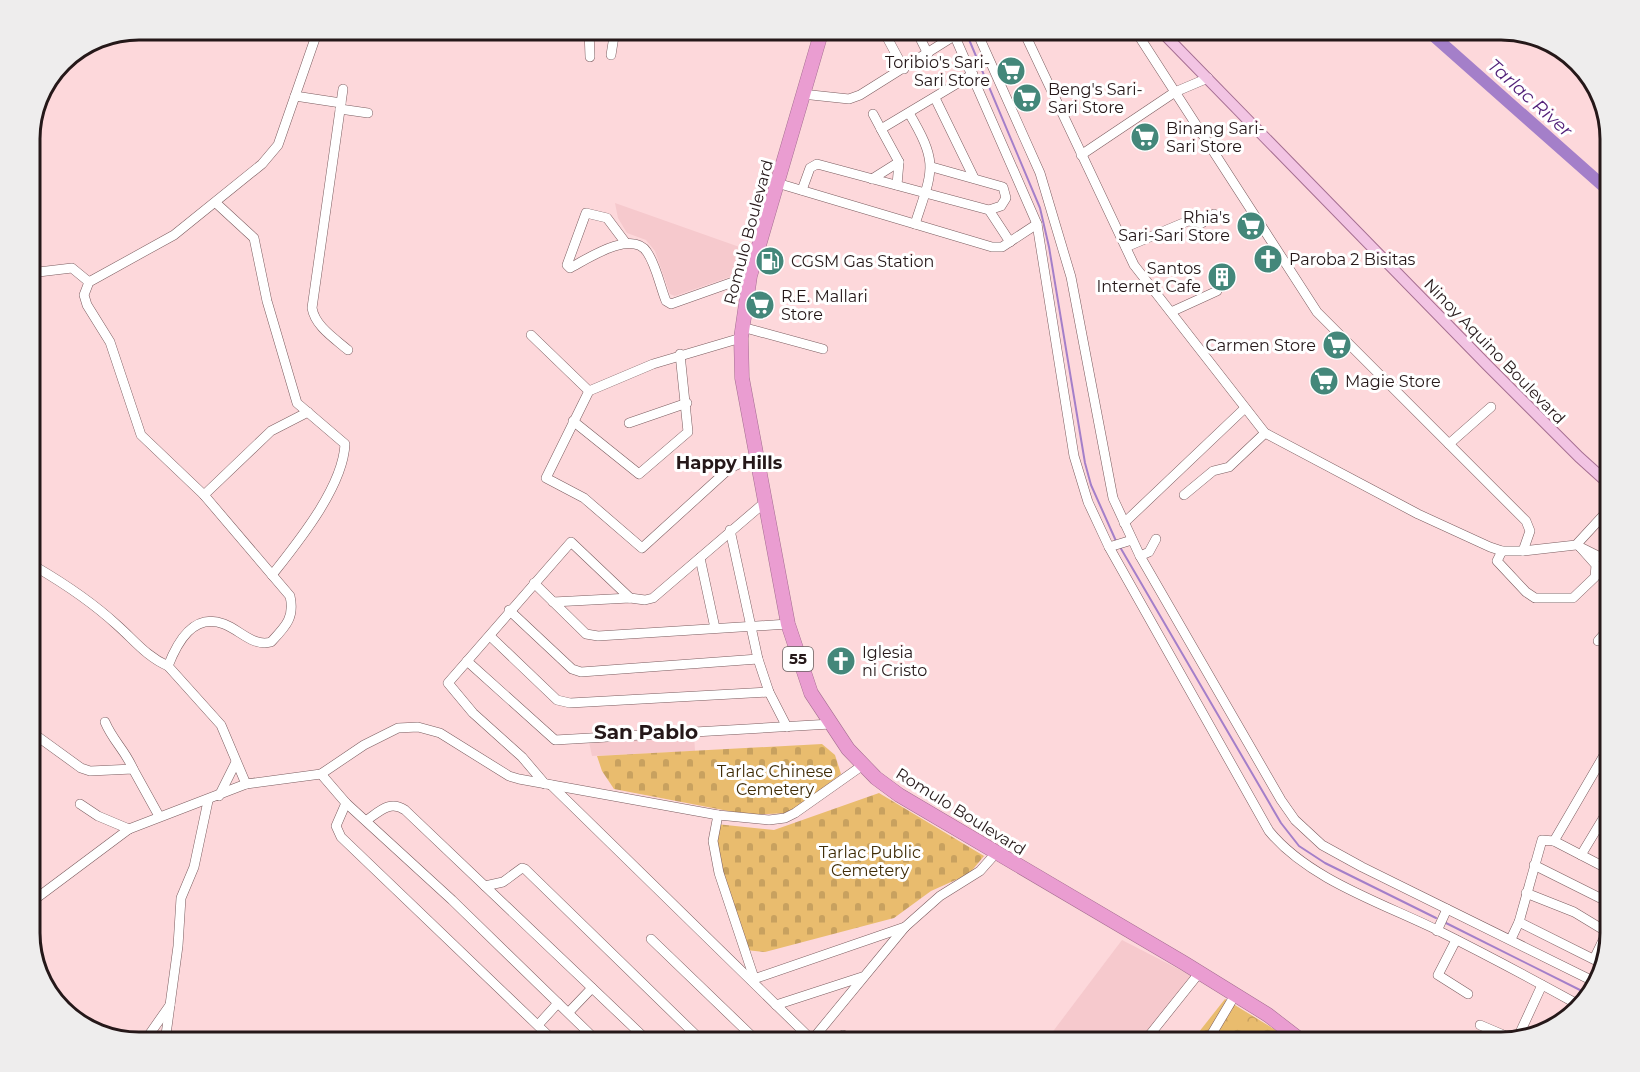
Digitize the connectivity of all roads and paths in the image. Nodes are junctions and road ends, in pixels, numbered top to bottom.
1 (315, 40) edge
2 (589, 40) edge
3 (613, 40) edge
4 (819, 40) edge
5 (888, 40) edge
6 (921, 40) edge
7 (945, 40) edge
8 (956, 40) edge
9 (980, 40) edge
10 (1028, 40) edge
11 (1141, 40) edge
12 (1170, 40) edge
13 (928, 54) junction
14 (611, 55) dead end
15 (590, 57) dead end
16 (904, 69) junction
17 (972, 74) junction
18 (1208, 78) junction
19 (343, 89) dead end
20 (1175, 92) junction
21 (802, 94) junction
22 (295, 96) junction
23 (935, 98) junction
24 (340, 106) junction
25 (909, 112) junction
26 (368, 113) dead end
27 (873, 114) dead end
28 (881, 129) junction
29 (1081, 154) junction
30 (899, 162) junction
31 (932, 167) junction
32 (872, 178) junction
33 (974, 178) junction
34 (777, 183) junction
35 (897, 185) junction
36 (802, 190) junction
37 (925, 194) junction
38 (216, 203) junction
39 (989, 210) junction
40 (1214, 214) dead end
41 (915, 224) junction
42 (1037, 224) junction
43 (625, 242) junction
44 (1010, 242) junction
45 (1126, 247) junction
46 (41, 272) edge
47 (750, 276) junction
48 (88, 282) junction
49 (1218, 291) dead end
50 (1171, 312) junction
51 (741, 333) junction
52 (531, 335) dead end
53 (823, 349) dead end
54 (348, 350) dead end
55 (680, 354) junction
56 (589, 391) junction
57 (687, 403) junction
58 (1491, 407) dead end
59 (1245, 408) junction
60 (308, 412) junction
61 (573, 422) junction
62 (629, 423) dead end
63 (1265, 433) junction
64 (1449, 444) junction
65 (755, 457) junction
66 (1600, 475) edge
67 (204, 495) junction
68 (1184, 495) dead end
69 (764, 503) junction
70 (1600, 520) edge
71 (1124, 523) junction
72 (730, 530) junction
73 (1156, 539) dead end
74 (1132, 540) junction
75 (1578, 546) junction
76 (1109, 548) junction
77 (1502, 551) junction
78 (1523, 551) junction
79 (1140, 556) junction
80 (1600, 557) edge
81 (700, 558) junction
82 (41, 570) edge
83 (272, 575) junction
84 (534, 583) junction
85 (630, 598) junction
86 (553, 603) junction
87 (509, 610) junction
88 (788, 624) junction
89 (753, 626) junction
90 (715, 628) junction
91 (490, 636) junction
92 (1600, 639) edge
93 (1598, 641) dead end
94 (758, 659) junction
95 (467, 661) junction
96 (168, 666) junction
97 (768, 692) junction
98 (105, 722) dead end
99 (831, 724) junction
100 (787, 727) junction
101 (41, 739) edge
102 (236, 762) junction
103 (1600, 762) edge
104 (863, 765) junction
105 (133, 769) junction
106 (321, 774) junction
107 (246, 784) junction
108 (548, 785) junction
109 (219, 796) junction
110 (208, 801) junction
111 (346, 803) junction
112 (80, 804) dead end
113 (718, 815) junction
114 (159, 816) junction
115 (367, 820) junction
116 (1600, 824) edge
117 (129, 829) junction
118 (1554, 841) junction
119 (996, 853) junction
120 (1581, 855) junction
121 (1600, 864) edge
122 (1534, 865) junction
123 (484, 886) junction
124 (1527, 893) junction
125 (41, 895) edge
126 (1600, 898) edge
127 (1447, 909) junction
128 (1519, 922) junction
129 (1600, 925) edge
130 (905, 927) junction
131 (1437, 931) junction
132 (651, 939) dead end
133 (1511, 939) junction
134 (1456, 940) junction
135 (1595, 960) edge
136 (1200, 972) junction
137 (862, 977) junction
138 (1588, 978) edge
139 (752, 979) junction
140 (1542, 985) junction
141 (592, 988) junction
142 (1468, 994) dead end
143 (1235, 995) junction
144 (1572, 1001) edge
145 (558, 1003) junction
146 (170, 1005) junction
147 (776, 1005) junction
148 (569, 1012) junction
149 (538, 1025) junction
150 (1480, 1025) dead end
151 (1519, 1030) edge
152 (152, 1031) edge
153 (166, 1031) edge
154 (544, 1031) edge
155 (587, 1031) edge
156 (637, 1031) edge
157 (692, 1031) edge
158 (747, 1031) edge
159 (803, 1031) edge
160 (821, 1031) edge
161 (1153, 1031) edge
162 (1214, 1031) edge
163 (1290, 1031) edge
164 (1496, 1031) edge

1 - 22 street
2 - 15 street
3 - 14 street
4 - 21 highway, Romulo Boulevard / 55
5 - 16 street
6 - 13 street
7 - 13 street
8 - 17 street
9 - 71 street
10 - 29 street
11 - 20 street
12 - 18 main road, Ninoy Aquino Boulevard
13 - 16 street
16 - 21 street
17 - 23 street
17 - 42 street
18 - 20 street
18 - 66 main road, Ninoy Aquino Boulevard
19 - 24 street
20 - 29 street
20 - 64 street
21 - 34 highway, Romulo Boulevard / 55
22 - 24 street
22 - 38 street
23 - 25 street
23 - 33 street
24 - 26 street
24 - 54 street
25 - 28 street
25 - 31 street
27 - 28 street
28 - 30 street
29 - 45 street
30 - 32 street
30 - 35 street
31 - 33 street
31 - 37 street
32 - 35 street
32 - 36 street
33 - 39 street
34 - 36 street
34 - 47 highway, Romulo Boulevard / 55
35 - 37 street
36 - 41 street
37 - 39 street
37 - 41 street
38 - 48 street
38 - 60 street
39 - 44 street
40 - 45 street
41 - 44 street
42 - 44 street
42 - 76 street
43 - 43 street
43 - 47 street
45 - 50 street
46 - 48 street
47 - 51 highway, Romulo Boulevard / 55
48 - 67 street
49 - 50 street
50 - 59 street
51 - 53 street
51 - 55 street
51 - 65 highway, Romulo Boulevard / 55
52 - 56 street
55 - 56 street
55 - 57 street
56 - 61 street
57 - 61 street
57 - 62 street
58 - 64 street
59 - 63 street
59 - 71 street
60 - 67 street
60 - 83 street
61 - 65 street
63 - 68 street
63 - 77 street
64 - 78 street
65 - 69 highway, Romulo Boulevard / 55
67 - 83 street
69 - 72 street
69 - 88 highway, Romulo Boulevard / 55
70 - 75 street
71 - 74 street
72 - 81 street
72 - 89 street
73 - 79 street
74 - 76 street
74 - 79 street
75 - 77 street
75 - 78 street
75 - 80 street
76 - 131 street
77 - 78 street
79 - 127 street
81 - 85 street
81 - 90 street
82 - 96 street
83 - 96 street
84 - 85 street
84 - 86 street
84 - 87 street
85 - 86 street
86 - 90 street
87 - 91 street
87 - 94 street
88 - 89 street
88 - 99 highway, Romulo Boulevard / 55
89 - 90 street
89 - 94 street
91 - 95 street
91 - 97 street
92 - 93 street
94 - 97 street
95 - 100 street
95 - 108 street
96 - 102 street
97 - 100 street
98 - 105 street
99 - 100 street
99 - 104 highway, Romulo Boulevard / 55
101 - 105 street
102 - 107 street
102 - 109 street
103 - 118 street
104 - 113 street
104 - 119 highway, Romulo Boulevard / 55
105 - 114 street
106 - 107 street
106 - 108 street
106 - 111 street
107 - 109 street
108 - 113 street
108 - 139 street
109 - 110 street
110 - 114 street
110 - 146 street
111 - 115 street
111 - 149 street
112 - 117 street
113 - 139 street
114 - 117 street
115 - 123 street
115 - 145 street
116 - 120 street
117 - 125 street
118 - 120 street
118 - 122 street
119 - 130 street
119 - 136 highway, Romulo Boulevard / 55
120 - 121 street
122 - 124 street
122 - 126 street
123 - 141 street
123 - 157 street
124 - 128 street
124 - 129 street
127 - 131 street
127 - 133 street
128 - 133 street
128 - 135 street
130 - 137 street
130 - 139 street
131 - 134 street
132 - 158 street
133 - 138 street
134 - 140 street
134 - 142 street
136 - 143 highway, Romulo Boulevard / 55
136 - 161 street
137 - 147 street
137 - 160 street
139 - 147 street
140 - 144 street
140 - 151 street
141 - 148 street
141 - 156 street
143 - 162 street
143 - 163 highway, Romulo Boulevard / 55
145 - 148 street
145 - 149 street
146 - 152 street
146 - 153 street
147 - 159 street
148 - 155 street
149 - 154 street
150 - 164 street

